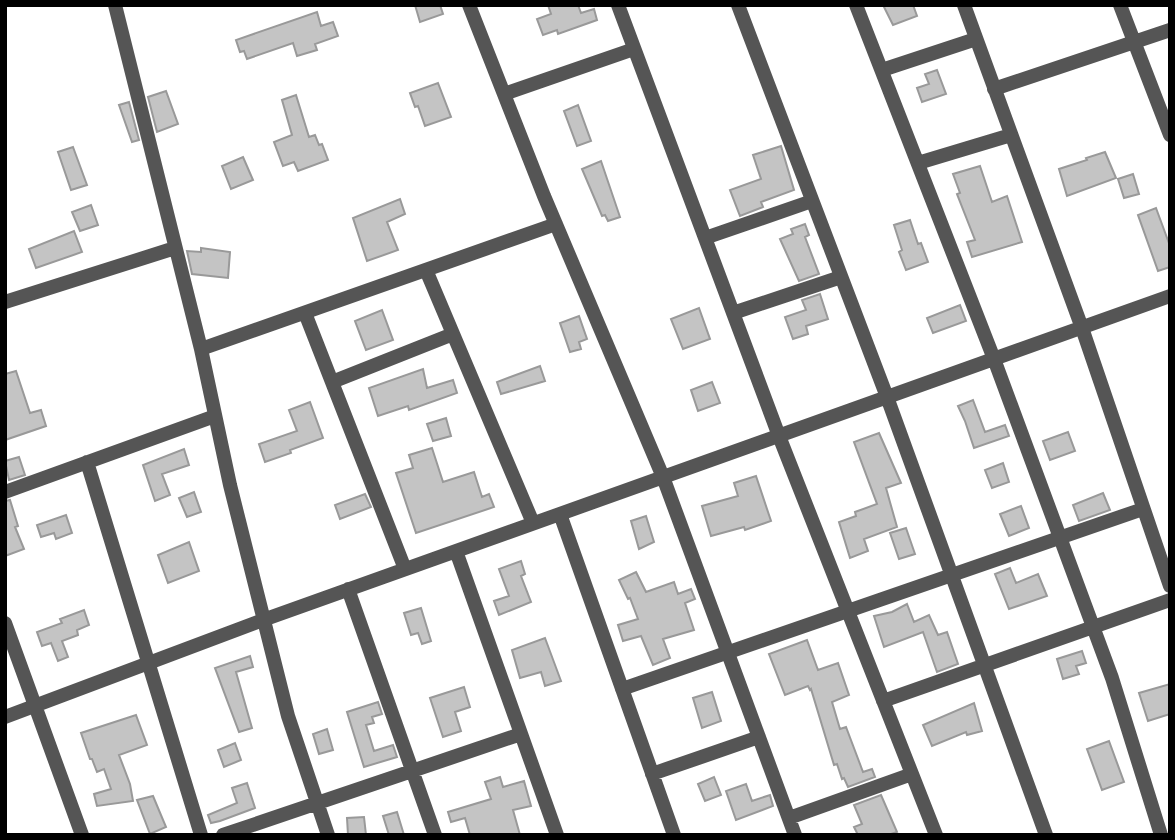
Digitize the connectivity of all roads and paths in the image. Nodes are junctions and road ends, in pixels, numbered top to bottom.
1 (115, 5) edge
2 (469, 5) edge
3 (618, 5) edge
4 (738, 5) edge
5 (856, 5) edge
6 (964, 5) edge
7 (1120, 5) edge
8 (1170, 30) edge
9 (976, 39) junction
10 (1134, 41) junction
11 (634, 49) junction
12 (882, 70) junction
13 (994, 89) junction
14 (503, 93) junction
15 (1011, 135) junction
16 (1170, 135) edge
17 (918, 163) junction
18 (812, 201) junction
19 (556, 224) junction
20 (705, 238) junction
21 (175, 248) junction
22 (426, 270) junction
23 (841, 278) junction
24 (1170, 296) edge
25 (5, 302) edge
26 (305, 313) junction
27 (733, 313) junction
28 (1082, 328) junction
29 (453, 334) junction
30 (201, 349) junction
31 (994, 359) junction
32 (332, 382) junction
33 (887, 397) junction
34 (215, 416) junction
35 (779, 436) junction
36 (88, 462) junction
37 (663, 477) junction
38 (5, 492) edge
39 (1143, 509) junction
40 (560, 514) junction
41 (533, 523) junction
42 (1060, 539) junction
43 (456, 551) junction
44 (405, 569) junction
45 (952, 576) junction
46 (1170, 586) edge
47 (348, 589) junction
48 (1170, 600) edge
49 (847, 610) junction
50 (263, 620) junction
51 (5, 623) edge
52 (1093, 628) junction
53 (728, 652) junction
54 (149, 661) junction
55 (985, 666) junction
56 (622, 689) junction
57 (883, 701) junction
58 (36, 705) junction
59 (5, 717) edge
60 (521, 734) junction
61 (759, 737) junction
62 (412, 770) junction
63 (652, 774) junction
64 (912, 774) junction
65 (316, 802) junction
66 (789, 818) junction
67 (1170, 832) edge
68 (82, 835) edge
69 (201, 835) edge
70 (223, 835) edge
71 (328, 835) edge
72 (435, 835) edge
73 (557, 835) edge
74 (674, 835) edge
75 (795, 835) edge
76 (936, 835) edge
77 (1046, 835) edge
78 (1161, 835) edge

1 - 21 street
2 - 14 street
3 - 11 street
4 - 18 street
5 - 12 street
6 - 9 street
7 - 10 street
8 - 10 street
9 - 12 street
9 - 13 street
10 - 13 street
10 - 16 street
11 - 14 street
11 - 20 street
12 - 17 street
13 - 15 street
14 - 19 street
15 - 17 street
15 - 28 street
17 - 31 street
18 - 20 street
18 - 23 street
19 - 22 street
19 - 37 street
20 - 27 street
21 - 25 street
21 - 30 street
22 - 26 street
22 - 29 street
23 - 27 street
23 - 33 street
24 - 28 street
26 - 30 street
26 - 32 street
27 - 35 street
28 - 31 street
28 - 39 street
29 - 32 street
29 - 41 street
30 - 34 street
31 - 33 street
31 - 42 street
32 - 44 street
33 - 35 street
33 - 45 street
34 - 36 street
34 - 50 street
35 - 37 street
35 - 49 street
36 - 38 street
36 - 54 street
37 - 40 street
37 - 53 street
39 - 42 street
39 - 46 street
40 - 41 street
40 - 56 street
41 - 43 street
42 - 45 street
42 - 52 street
43 - 44 street
43 - 60 street
44 - 47 street
45 - 49 street
45 - 55 street
47 - 50 street
47 - 62 street
48 - 52 street
49 - 53 street
49 - 57 street
50 - 54 street
50 - 65 street
51 - 58 street
52 - 55 street
52 - 78 street
53 - 56 street
53 - 61 street
54 - 58 street
54 - 69 street
55 - 57 street
55 - 77 street
56 - 63 street
57 - 64 street
58 - 59 street
58 - 68 street
60 - 62 street
60 - 73 street
61 - 63 street
61 - 66 street
62 - 65 street
62 - 72 street
63 - 74 street
64 - 66 street
64 - 76 street
65 - 70 street
65 - 71 street
66 - 75 street
67 - 78 street

